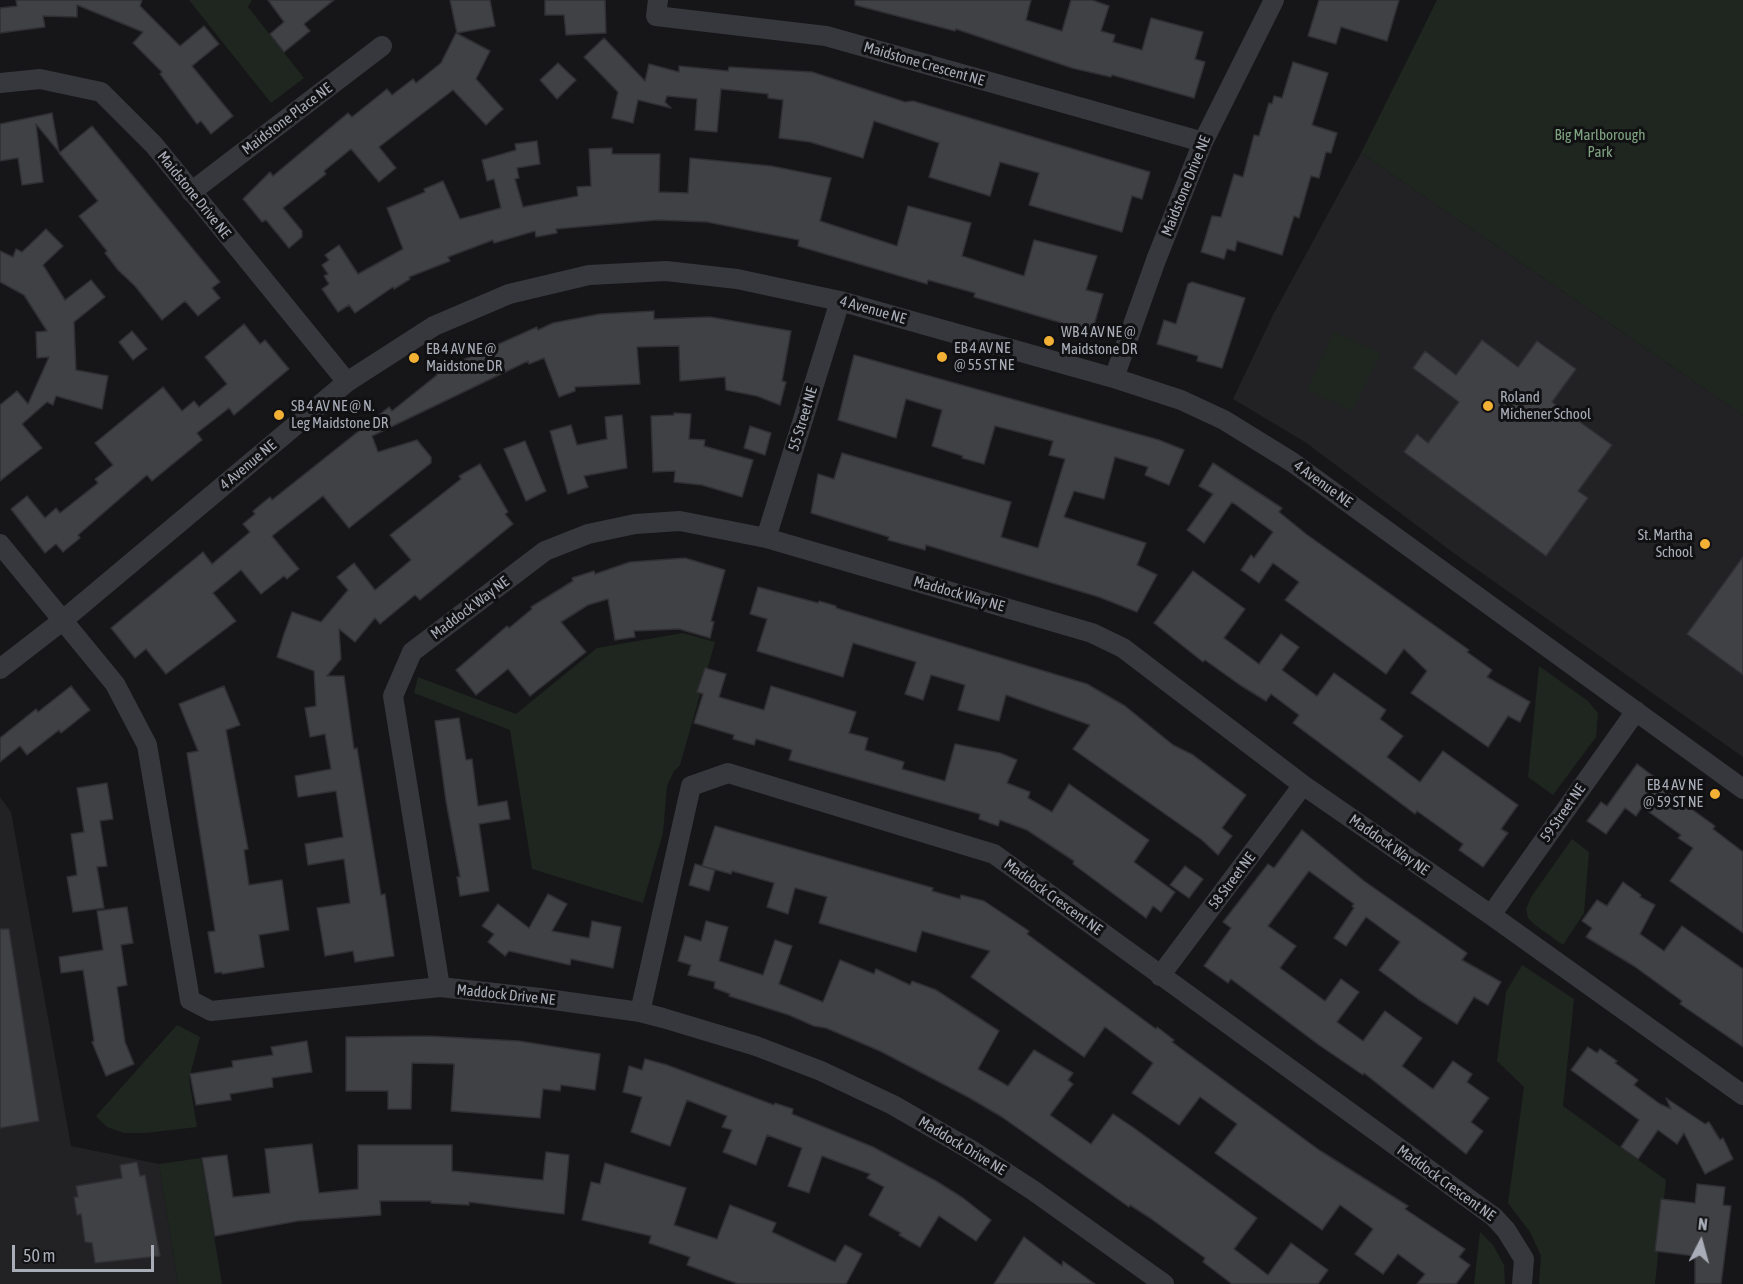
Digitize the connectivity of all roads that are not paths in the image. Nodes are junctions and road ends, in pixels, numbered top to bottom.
1 (658, 0) edge
2 (1274, 0) edge
3 (382, 46) dead end
4 (0, 83) edge
5 (1203, 142) junction
6 (191, 192) junction
7 (840, 301) junction
8 (1114, 378) junction
9 (347, 382) junction
10 (766, 537) junction
11 (0, 544) edge
12 (62, 621) junction
13 (0, 669) edge
14 (1636, 711) junction
15 (1303, 785) junction
16 (1743, 789) edge
17 (1491, 915) junction
18 (1160, 976) junction
19 (440, 987) junction
20 (640, 1012) junction
21 (1743, 1095) edge
22 (1164, 1284) edge
23 (1522, 1284) edge

1 - 5 street, Maidstone Crescent NE
2 - 5 street, Maidstone Drive NE
3 - 6 street, Maidstone Place NE
4 - 6 street, Maidstone Drive NE
5 - 8 street, Maidstone Drive NE
6 - 9 street, Maidstone Drive NE
7 - 8 street, 4 Avenue NE
7 - 9 street, 4 Avenue NE
7 - 10 street, 55 Street NE
8 - 14 street, 4 Avenue NE
9 - 12 street, 4 Avenue NE
10 - 15 street, Maddock Way NE
10 - 19 street, Maddock Way NE
11 - 12 street
12 - 13 street, 4 Avenue NE
12 - 19 street, Maddock Drive NE
14 - 16 street, 4 Avenue NE
14 - 17 street, 59 Street NE
15 - 17 street, Maddock Way NE
15 - 18 street, 58 Street NE
17 - 21 street, Maddock Way NE
18 - 20 street, Maddock Crescent NE
18 - 23 street, Maddock Crescent NE
19 - 20 street, Maddock Drive NE
20 - 22 street, Maddock Drive NE

